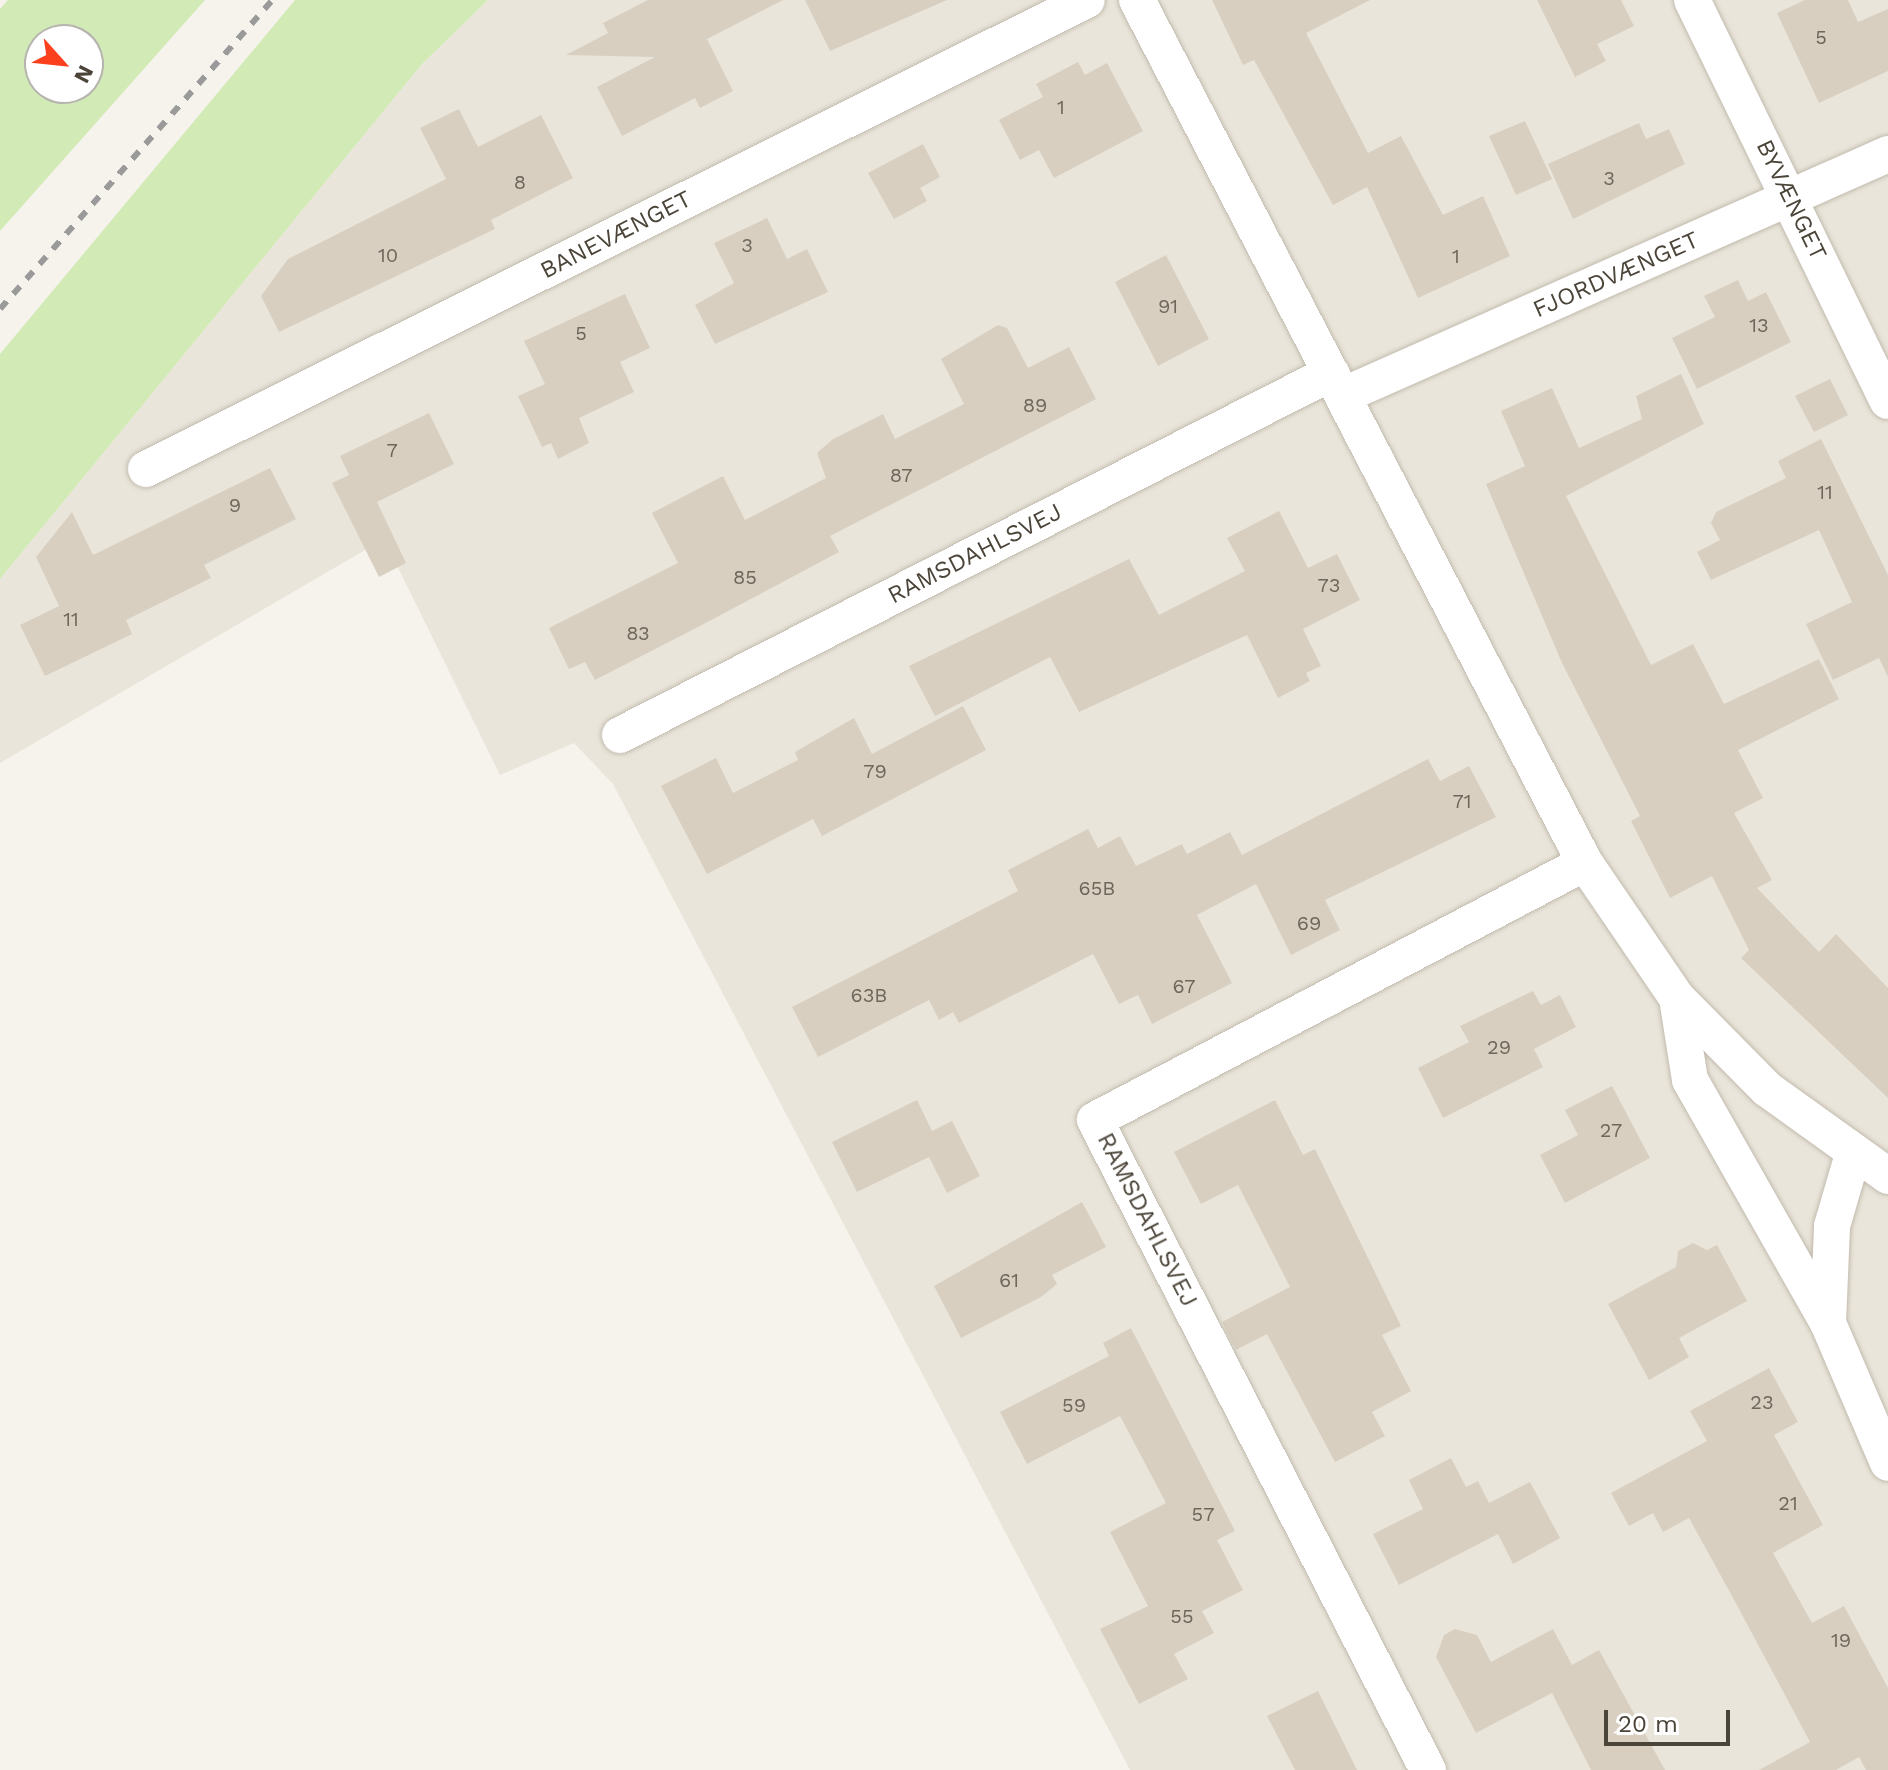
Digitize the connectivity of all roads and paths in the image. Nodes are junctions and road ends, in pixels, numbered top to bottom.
1 (1087, 0) edge
2 (1137, 0) edge
3 (1692, 0) edge
4 (1888, 154) edge
5 (1791, 198) junction
6 (1338, 384) junction
7 (1888, 401) edge
8 (146, 469) dead end
9 (620, 735) dead end
10 (1585, 863) junction
11 (1677, 998) junction
12 (1853, 1154) junction
13 (1888, 1176) edge
14 (1828, 1323) junction
15 (1888, 1463) edge
16 (1428, 1770) edge

1 - 8 street, BANEVÆNGET
2 - 6 street
3 - 5 street, BYVÆNGET
4 - 5 street, FJORDVÆNGET
5 - 6 street, FJORDVÆNGET
5 - 7 street, BYVÆNGET
6 - 9 street, RAMSDAHLSVEJ
6 - 10 street
10 - 11 street
10 - 16 street, RAMSDAHLSVEJ
11 - 12 street
11 - 14 street
12 - 13 street
12 - 14 street
14 - 15 street

